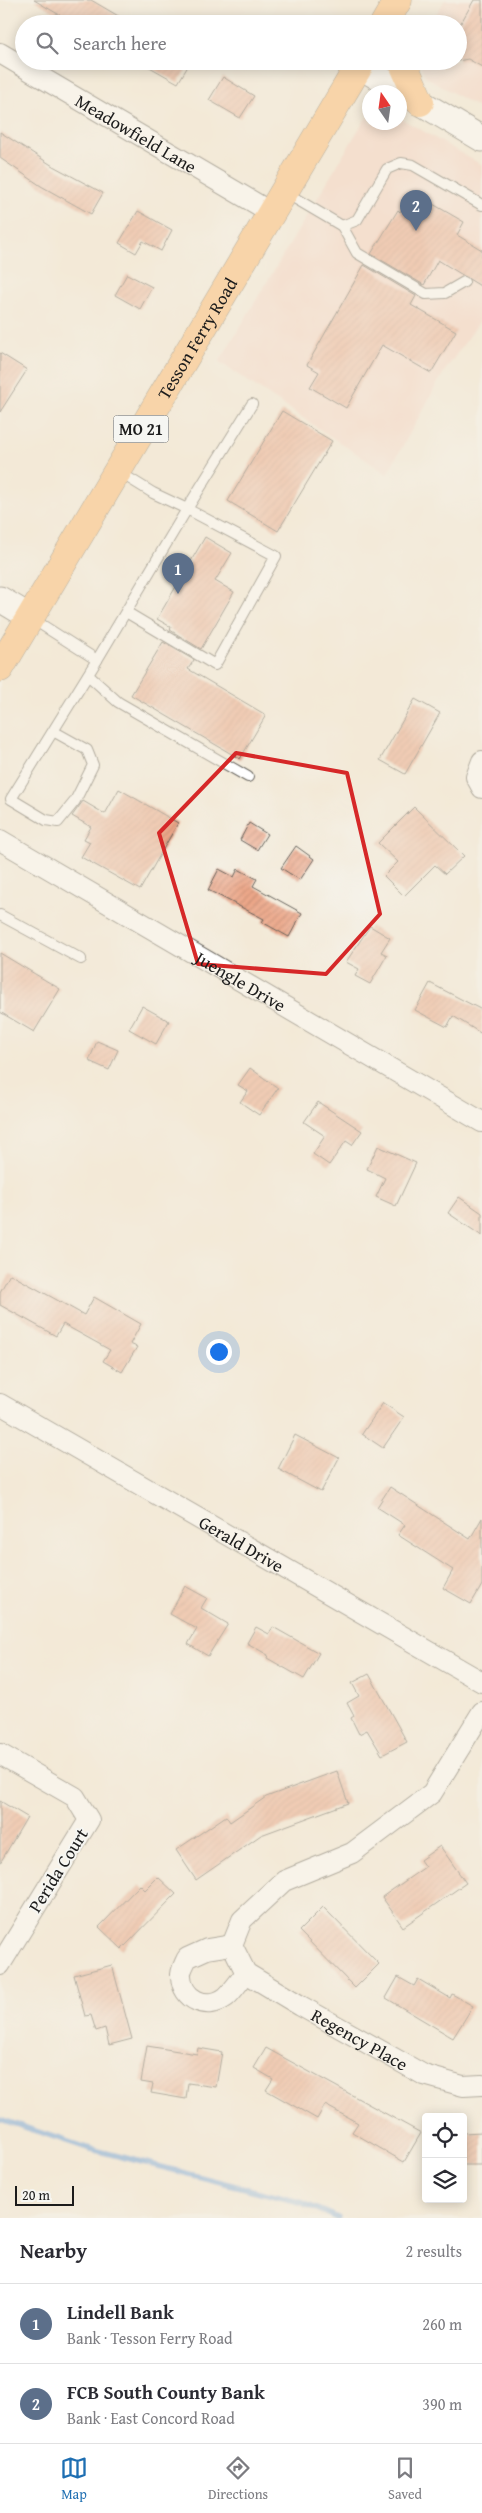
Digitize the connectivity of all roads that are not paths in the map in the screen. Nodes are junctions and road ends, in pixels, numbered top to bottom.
1 (0, 53) edge
2 (15, 61) edge
3 (32, 70) edge
4 (357, 70) edge
5 (372, 70) edge
6 (406, 70) edge
7 (420, 102) junction
8 (478, 132) edge
9 (278, 203) junction
10 (482, 205) edge
11 (342, 226) junction
12 (464, 282) dead end
13 (252, 404) dead end
14 (117, 470) junction
15 (187, 509) junction
16 (0, 598) edge
17 (126, 612) junction
18 (30, 617) junction
19 (97, 660) junction
20 (0, 668) edge
21 (88, 675) junction
22 (53, 731) junction
23 (482, 761) edge
24 (248, 777) dead end
25 (482, 788) edge
26 (0, 840) edge
27 (0, 914) edge
28 (82, 959) dead end
29 (482, 1122) edge
30 (0, 1404) edge
31 (482, 1682) edge
32 (482, 1712) edge
33 (0, 1754) edge
34 (232, 1945) junction
35 (0, 1965) edge
36 (246, 1973) junction
37 (482, 2085) edge

1 - 2 street, Meadowfield Lane
3 - 9 street, Meadowfield Lane
4 - 9 main road, Tesson Ferry Road / MO 21
5 - 7 street
6 - 7 main road
7 - 8 street
9 - 11 lane
9 - 14 main road, Tesson Ferry Road / MO 21
10 - 11 lane
11 - 12 lane
13 - 15 lane
14 - 15 lane
14 - 18 main road, Tesson Ferry Road / MO 21
15 - 17 lane
15 - 17 lane
16 - 18 street
17 - 19 lane
18 - 19 lane
18 - 20 main road, Tesson Ferry Road / MO 21
19 - 21 lane
21 - 22 lane
21 - 24 lane
22 - 22 lane
23 - 25 street
26 - 29 street, Juengle Drive
27 - 28 lane
30 - 31 street, Gerald Drive
32 - 34 street
33 - 35 street, Perida Court
34 - 36 street
34 - 36 street
36 - 37 street, Regency Place

